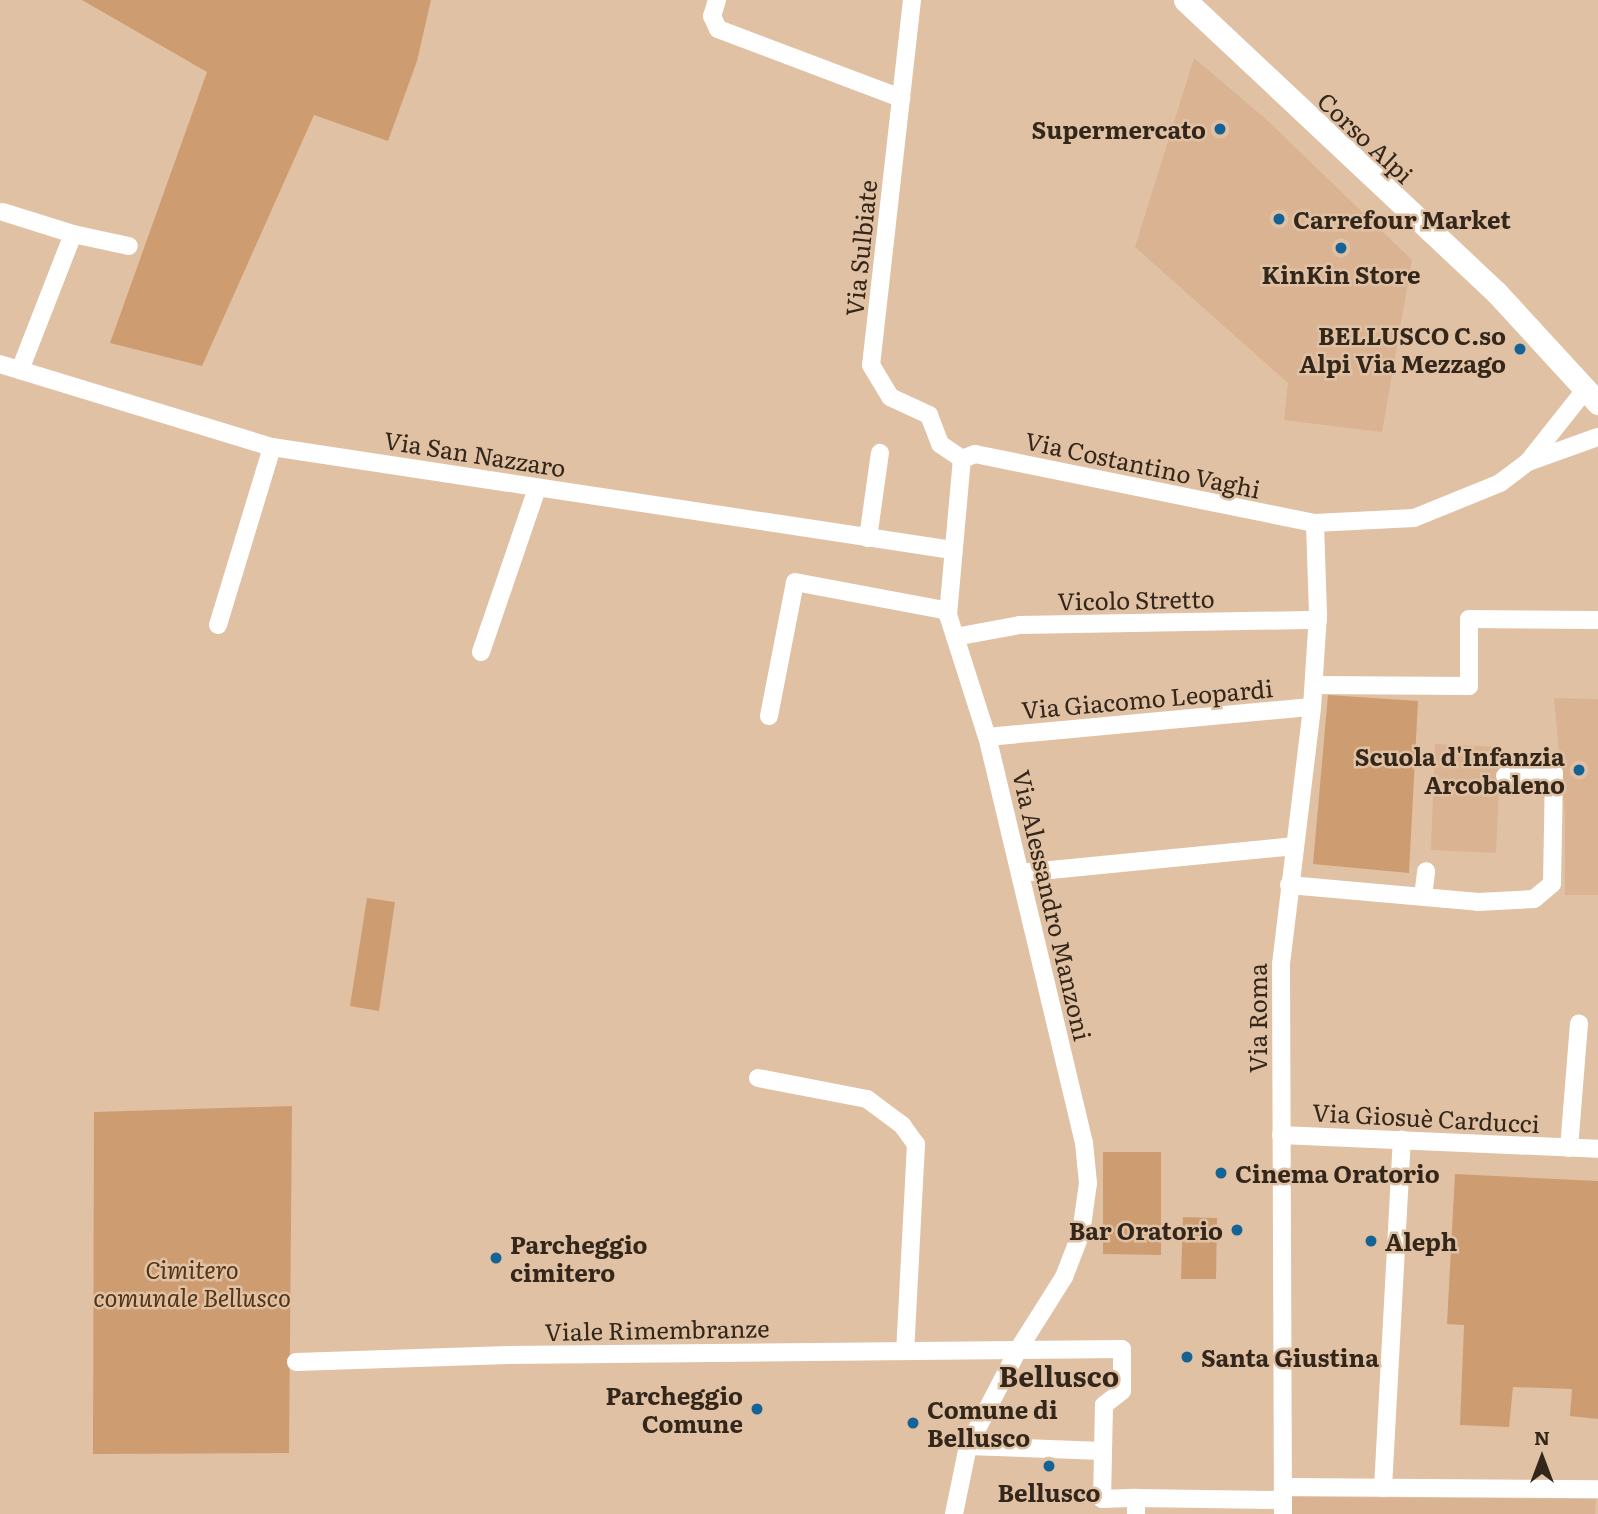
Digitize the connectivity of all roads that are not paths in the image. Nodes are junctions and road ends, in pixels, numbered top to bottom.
1 (717, 0) edge
2 (912, 0) edge
3 (1185, 0) edge
4 (901, 98) junction
5 (3, 212) dead end
6 (73, 234) junction
7 (129, 246) dead end
8 (0, 364) edge
9 (20, 370) junction
10 (1592, 396) edge
11 (1598, 437) edge
12 (272, 447) junction
13 (880, 453) dead end
14 (962, 459) junction
15 (1528, 462) junction
16 (537, 488) junction
17 (1315, 523) junction
18 (868, 538) junction
19 (952, 550) junction
20 (948, 611) junction
21 (1318, 620) junction
22 (1598, 620) edge
23 (218, 625) dead end
24 (955, 637) junction
25 (481, 652) dead end
26 (1314, 685) junction
27 (1312, 707) junction
28 (769, 716) dead end
29 (987, 737) junction
30 (1505, 776) dead end
31 (1293, 846) junction
32 (1426, 871) dead end
33 (1020, 873) junction
34 (1289, 885) junction
35 (1423, 897) junction
36 (1579, 1023) dead end
37 (758, 1079) dead end
38 (1281, 1135) junction
39 (1402, 1140) junction
40 (1569, 1148) junction
41 (1598, 1149) edge
42 (1018, 1350) junction
43 (905, 1351) junction
44 (296, 1362) dead end
45 (1103, 1451) junction
46 (965, 1453) junction
47 (1383, 1488) junction
48 (1598, 1489) edge
49 (1283, 1500) edge
50 (1136, 1506) edge
51 (954, 1514) edge

1 - 4 street
2 - 4 street, Via Sulbiate
3 - 10 main road, Corso Alpi
4 - 14 street, Via Sulbiate
5 - 6 street
6 - 7 street
6 - 9 street
8 - 9 street, Via San Nazzaro
9 - 12 street, Via San Nazzaro
10 - 15 street
11 - 15 street
12 - 16 street, Via San Nazzaro
12 - 23 street
13 - 18 street
14 - 17 street, Via Costantino Vaghi
14 - 19 street, Via Alessandro Manzoni
15 - 17 street, Via Costantino Vaghi
16 - 18 street, Via San Nazzaro
16 - 25 street
17 - 21 street, Via Roma
18 - 19 street, Via San Nazzaro
19 - 20 street, Via Alessandro Manzoni
20 - 24 street, Via Alessandro Manzoni
20 - 28 street
21 - 24 street, Vicolo Stretto
21 - 26 street, Via Roma
22 - 26 street
24 - 29 street, Via Alessandro Manzoni
26 - 27 street, Via Roma
27 - 29 street, Via Giacomo Leopardi
27 - 31 street, Via Roma
29 - 33 street, Via Alessandro Manzoni
30 - 35 street
31 - 33 street
31 - 34 street, Via Roma
32 - 35 street
33 - 42 street, Via Alessandro Manzoni
34 - 35 street
34 - 38 street, Via Roma
36 - 40 street, Via Giosuè Carducci
37 - 43 street
38 - 39 street, Via Giosuè Carducci
38 - 49 street, Via Roma
39 - 40 street, Via Giosuè Carducci
39 - 47 street
40 - 41 street, Via Giosuè Carducci
42 - 43 street, Viale Rimembranze
42 - 45 street, Viale Rimembranze
42 - 46 street, Via Alessandro Manzoni
43 - 44 street, Viale Rimembranze
45 - 46 street
45 - 50 street
46 - 51 street, Via Alessandro Manzoni
47 - 48 street
47 - 49 street
49 - 50 street

